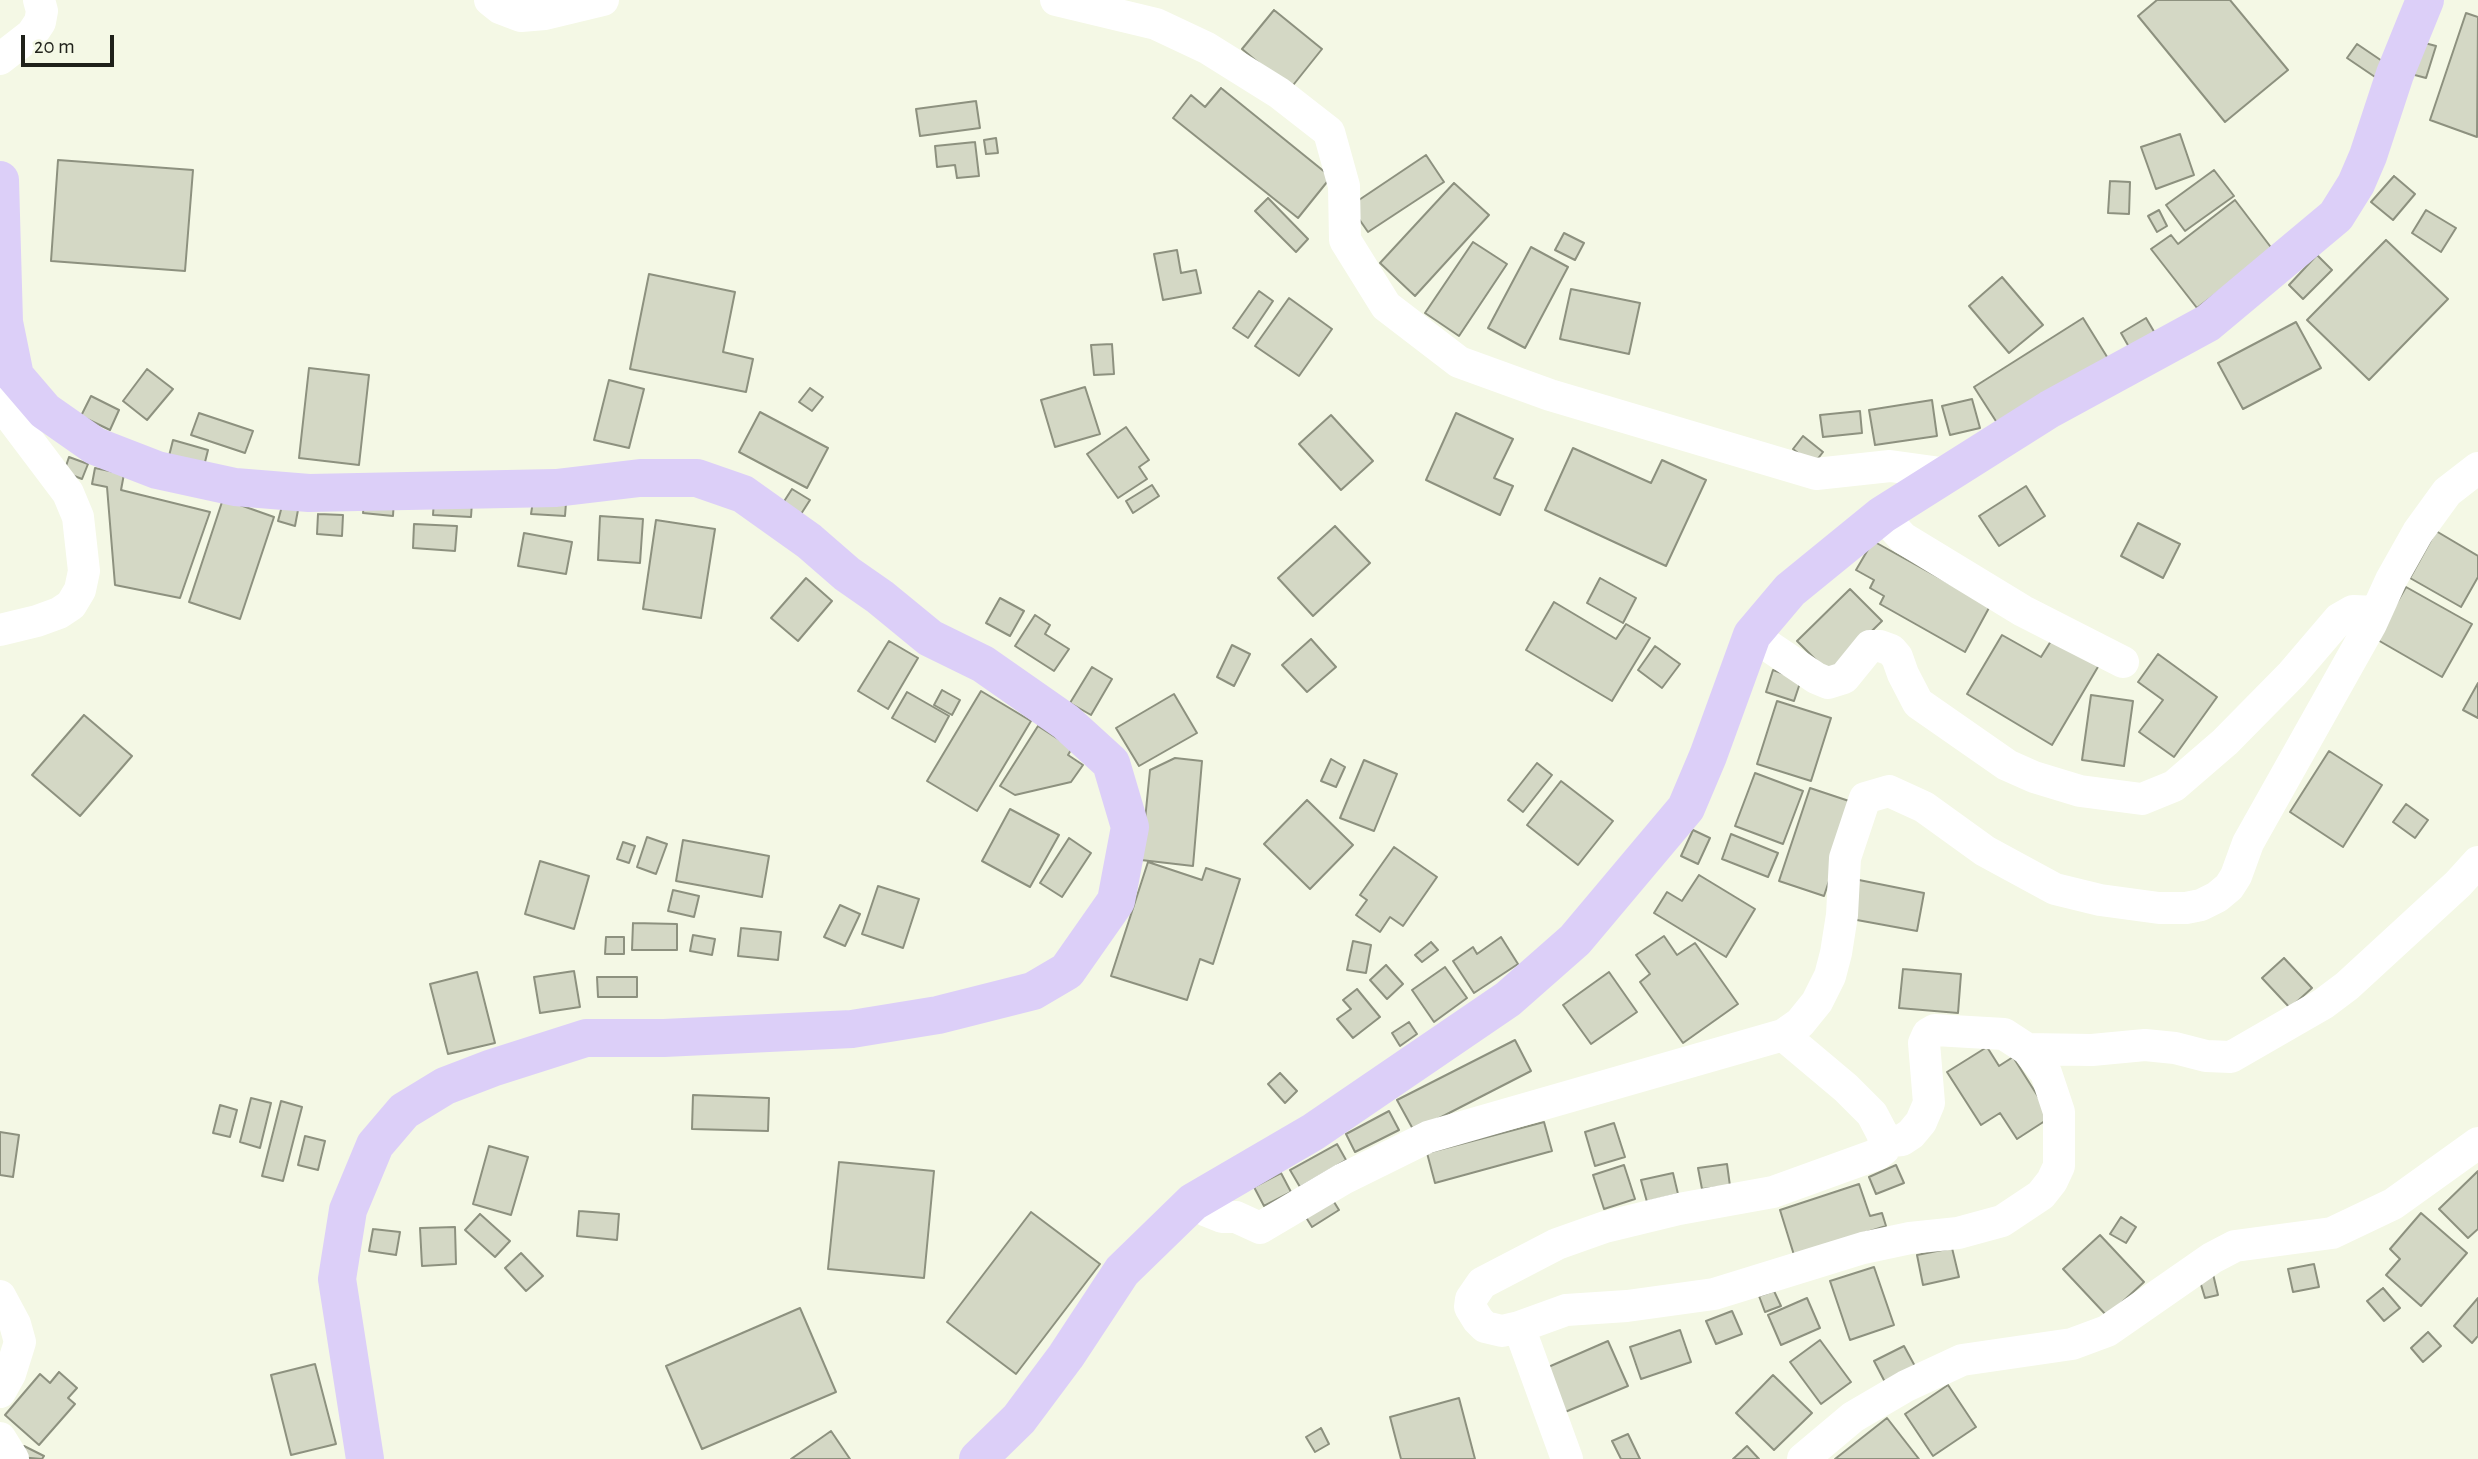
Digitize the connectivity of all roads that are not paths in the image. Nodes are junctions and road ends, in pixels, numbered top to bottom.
1 (39, 0) edge
2 (490, 0) edge
3 (603, 0) edge
4 (1056, 0) edge
5 (2425, 0) edge
6 (0, 59) edge
7 (1, 201) edge
8 (0, 404) edge
9 (2478, 468) edge
10 (1948, 474) junction
11 (1882, 515) junction
12 (2375, 612) junction
13 (0, 630) edge
14 (1752, 635) junction
15 (2123, 662) dead end
16 (2478, 862) edge
17 (1783, 1035) junction
18 (2027, 1049) junction
19 (1883, 1135) junction
20 (2478, 1143) edge
21 (1193, 1202) junction
22 (0, 1296) edge
23 (1519, 1327) junction
24 (0, 1392) edge
25 (0, 1438) edge
26 (13, 1459) edge
27 (365, 1459) edge
28 (978, 1459) edge
29 (1567, 1459) edge
30 (1803, 1459) edge

1 - 6 street
2 - 3 street
4 - 10 street
5 - 10 main road
7 - 27 main road
8 - 13 street
9 - 12 street
10 - 11 main road
11 - 14 main road
11 - 15 street
12 - 14 street
12 - 17 street
14 - 21 main road
16 - 18 street
17 - 19 street
17 - 21 street
18 - 19 street
18 - 23 street
19 - 23 street
20 - 30 street
21 - 28 main road
22 - 24 street
23 - 29 street
25 - 26 street

